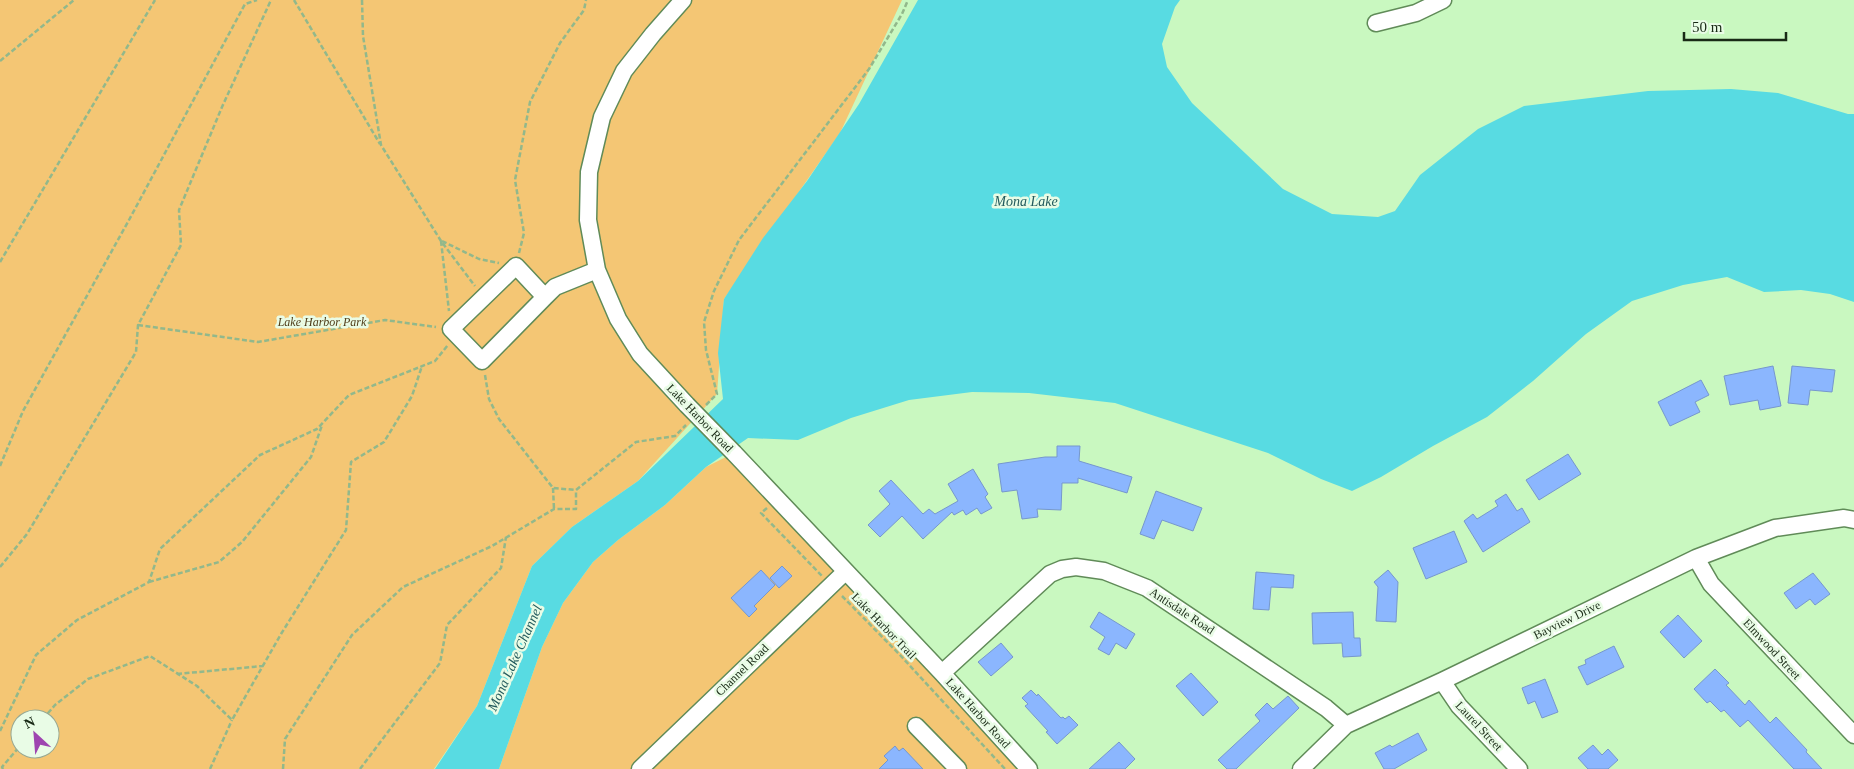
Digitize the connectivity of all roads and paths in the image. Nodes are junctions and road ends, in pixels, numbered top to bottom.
1 (74, 0) edge
2 (155, 0) edge
3 (257, 0) edge
4 (271, 0) edge
5 (294, 0) edge
6 (362, 0) edge
7 (586, 0) edge
8 (683, 0) edge
9 (908, 0) edge
10 (1443, 0) edge
11 (1376, 23) dead end
12 (0, 61) edge
13 (381, 145) junction
14 (441, 241) junction
15 (0, 262) edge
16 (516, 266) junction
17 (597, 270) junction
18 (484, 297) junction
19 (545, 297) junction
20 (138, 324) junction
21 (454, 332) junction
22 (482, 361) junction
23 (422, 366) junction
24 (695, 407) junction
25 (689, 422) dead end
26 (322, 423) junction
27 (0, 466) edge
28 (553, 488) junction
29 (576, 490) junction
30 (776, 498) junction
31 (554, 509) junction
32 (1854, 520) edge
33 (506, 537) junction
34 (1696, 558) junction
35 (0, 567) edge
36 (845, 572) junction
37 (149, 582) junction
38 (831, 585) junction
39 (262, 666) junction
40 (942, 673) junction
41 (177, 674) junction
42 (1442, 681) junction
43 (52, 709) edge
44 (232, 720) junction
45 (1346, 725) junction
46 (916, 726) dead end
47 (0, 731) edge
48 (1854, 735) edge
49 (10, 758) edge
50 (2, 769) edge
51 (210, 769) edge
52 (283, 769) edge
53 (360, 769) edge
54 (640, 769) edge
55 (958, 769) edge
56 (1005, 769) edge
57 (1029, 769) edge
58 (1301, 769) edge
59 (1520, 769) edge

1 - 12 path
2 - 15 path
3 - 27 path
4 - 20 path
5 - 13 path
6 - 13 path
7 - 16 path
8 - 17 street, Lake Harbor Road
9 - 24 path
10 - 11 street
13 - 14 path
14 - 16 path
14 - 18 path
14 - 21 path
16 - 18 street
16 - 19 street
17 - 19 street
17 - 24 street, Lake Harbor Road
18 - 21 street
19 - 22 street
20 - 21 path
20 - 35 path
21 - 22 street
21 - 23 path
22 - 28 path
23 - 26 path
23 - 39 path
24 - 30 street, Lake Harbor Road, bridge
25 - 29 path
26 - 37 path
26 - 37 path
28 - 29 path
28 - 31 path
29 - 31 path
30 - 36 street, Lake Harbor Road
30 - 38 path, Lake Harbor Trail
31 - 33 path
32 - 34 street, Bayview Drive
33 - 52 path
33 - 53 path
34 - 42 street, Bayview Drive
34 - 48 street, Elmwood Street
36 - 38 street, Channel Road
36 - 40 street, Lake Harbor Road
37 - 47 path
38 - 54 street, Channel Road
38 - 56 path, Lake Harbor Trail
39 - 41 path
39 - 44 path
40 - 45 street, Antisdale Road
40 - 57 street, Lake Harbor Road
41 - 43 path
41 - 44 path
42 - 45 street, Bayview Drive
42 - 59 street, Laurel Street
44 - 51 path
45 - 58 street, Bayview Drive
46 - 55 street
49 - 50 path

